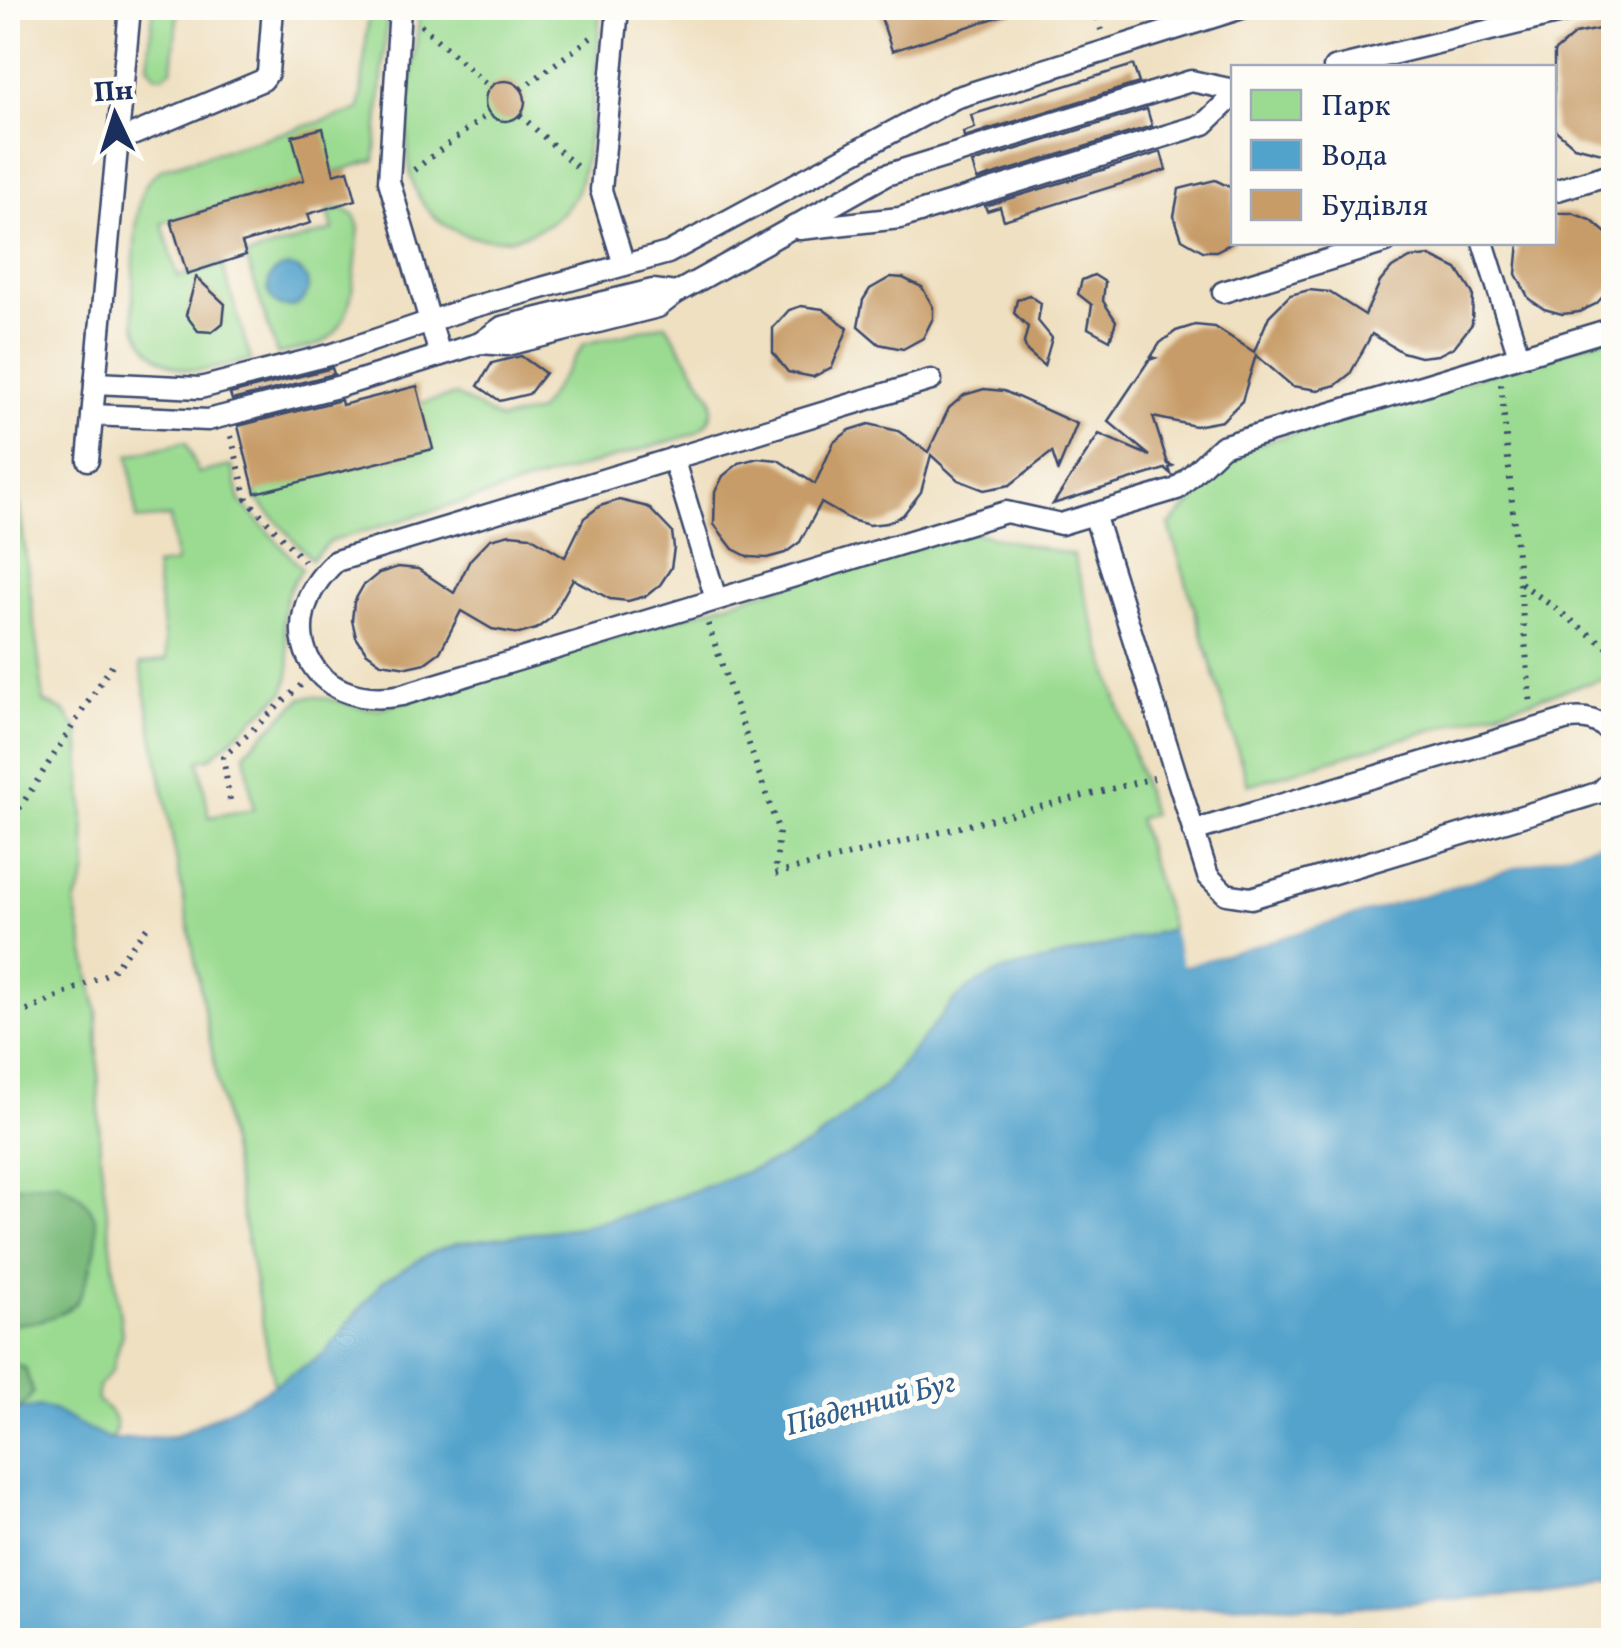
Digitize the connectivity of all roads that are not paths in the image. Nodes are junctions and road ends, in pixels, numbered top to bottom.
1 (130, 8) edge
2 (273, 8) edge
3 (1242, 8) edge
4 (1581, 8) edge
5 (617, 13) edge
6 (408, 14) edge
7 (1346, 65) edge
8 (1231, 91) edge
9 (1231, 95) edge
10 (118, 141) junction
11 (1614, 173) edge
12 (1556, 190) edge
13 (788, 230) junction
14 (1376, 245) edge
15 (1484, 245) edge
16 (624, 265) junction
17 (1223, 292) dead end
18 (429, 322) junction
19 (1614, 328) edge
20 (440, 355) junction
21 (1509, 359) junction
22 (931, 380) dead end
23 (95, 383) junction
24 (92, 415) junction
25 (673, 458) junction
26 (88, 460) dead end
27 (1094, 514) junction
28 (709, 601) junction
29 (1614, 736) edge
30 (1614, 778) edge
31 (1193, 831) junction

1 - 10 lane
2 - 10 lane
3 - 16 lane
4 - 7 lane
5 - 16 lane
6 - 18 lane
8 - 13 lane
9 - 13 lane
10 - 23 lane
11 - 12 lane
13 - 20 lane
14 - 17 lane
15 - 21 lane
16 - 18 lane
18 - 20 lane
18 - 23 lane
19 - 21 lane
20 - 24 lane
21 - 27 lane
22 - 25 lane
23 - 24 lane
24 - 26 lane
25 - 28 lane
25 - 28 lane
27 - 28 lane
27 - 31 lane
29 - 31 lane
30 - 31 lane

